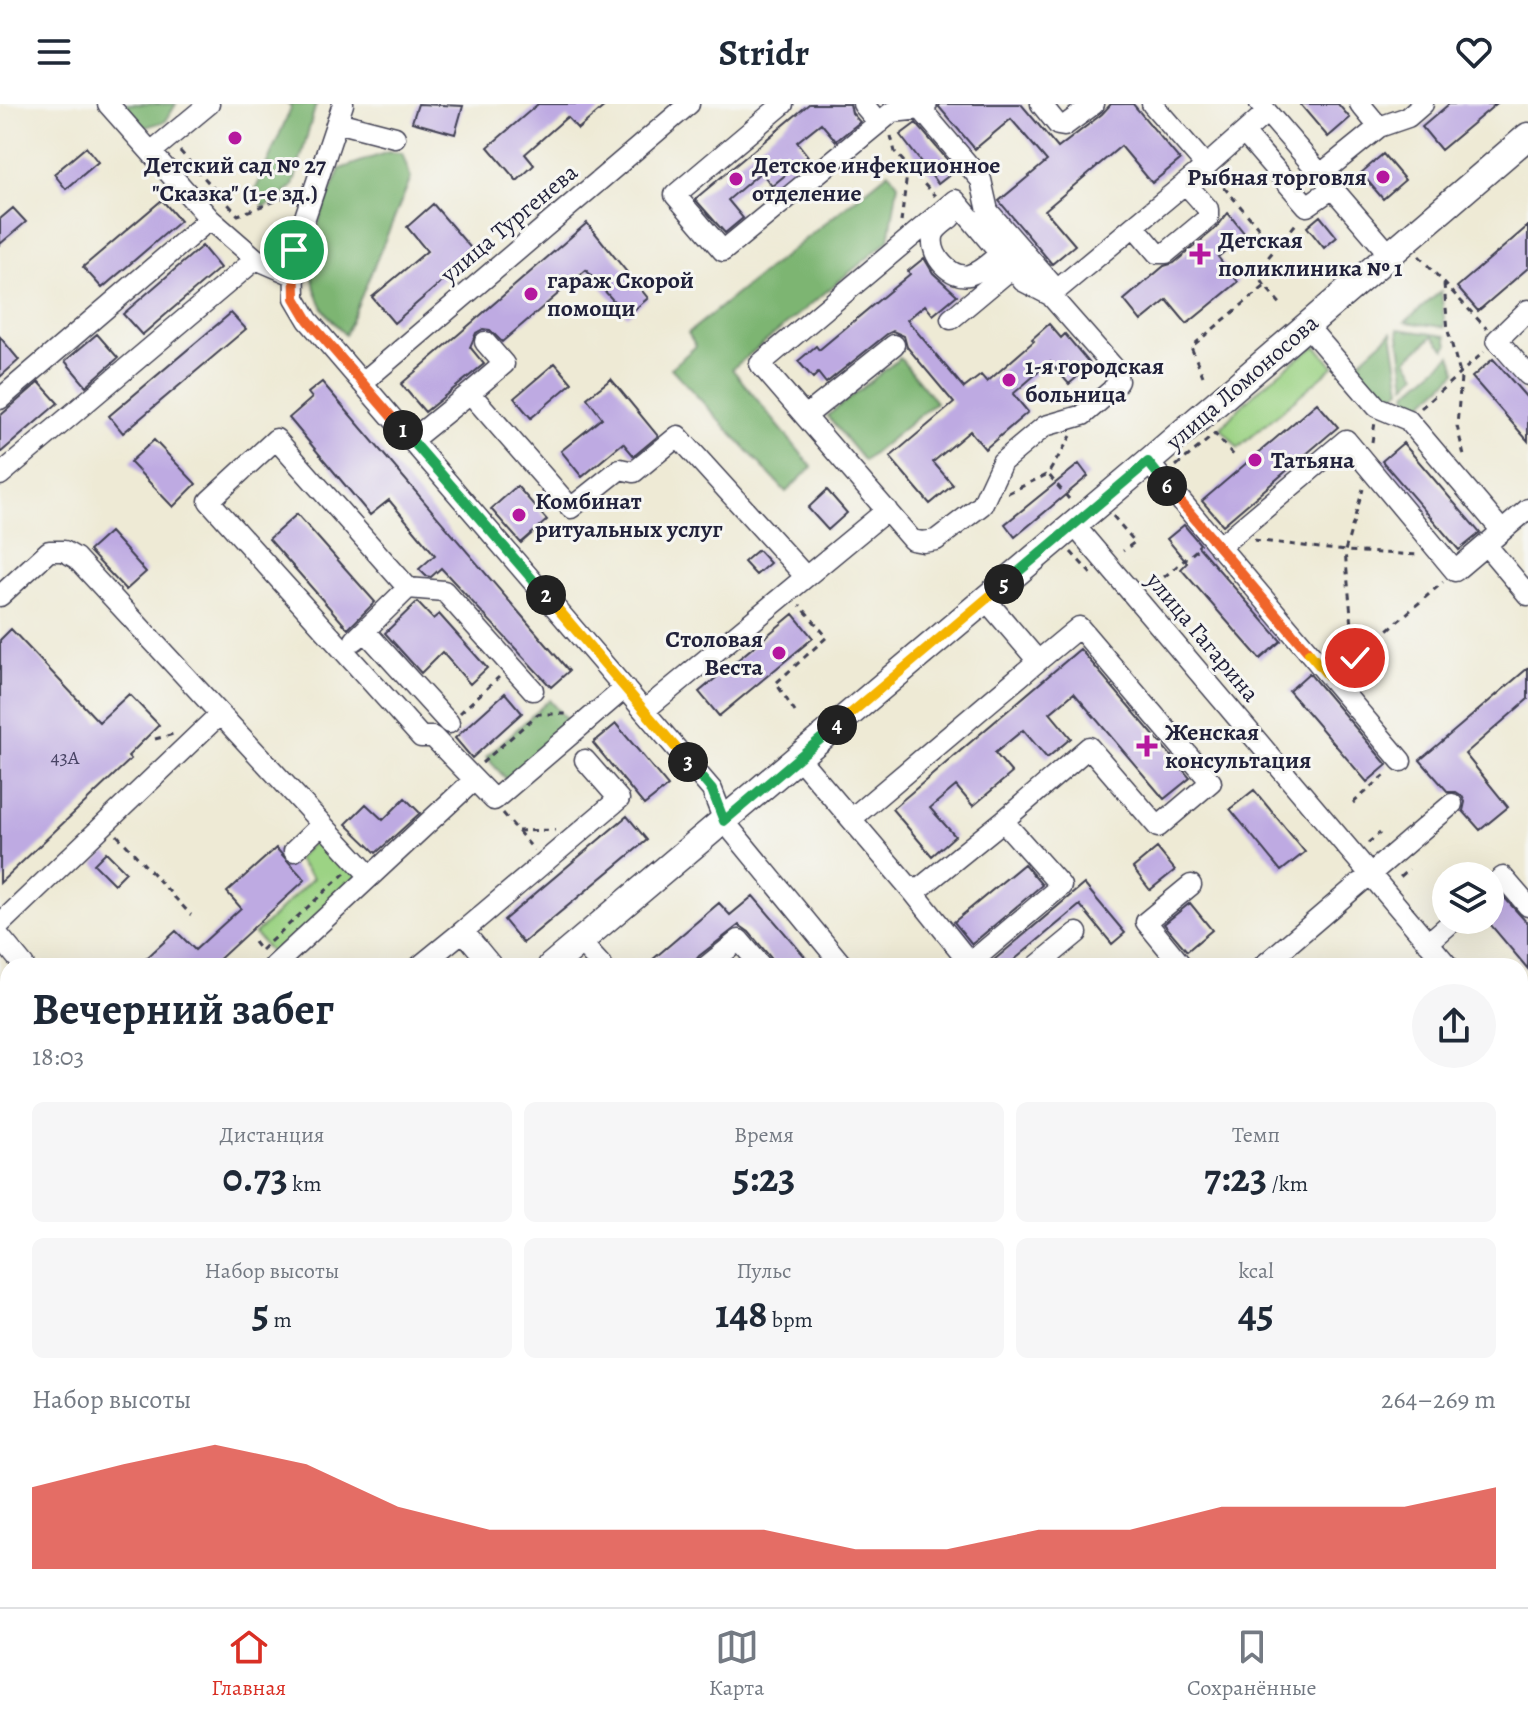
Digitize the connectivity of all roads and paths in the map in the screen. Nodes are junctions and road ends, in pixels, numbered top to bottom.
1 (108, 104) edge
2 (209, 104) edge
3 (689, 104) edge
4 (783, 104) edge
5 (863, 104) edge
6 (1041, 104) edge
7 (1094, 104) edge
8 (1152, 104) edge
9 (1423, 104) edge
10 (924, 106) edge
11 (1366, 106) edge
12 (1263, 108) edge
13 (340, 113) edge
14 (882, 120) junction
15 (1379, 127) junction
16 (1244, 133) junction
17 (1528, 136) edge
18 (395, 137) dead end
19 (169, 138) junction
20 (151, 152) junction
21 (908, 166) junction
22 (1206, 166) junction
23 (1327, 181) junction
24 (1185, 183) junction
25 (300, 191) dead end
26 (1307, 206) junction
27 (954, 208) junction
28 (210, 219) junction
29 (1134, 226) junction
30 (898, 248) junction
31 (1276, 248) junction
32 (1390, 255) junction
33 (1419, 256) dead end
34 (256, 259) junction
35 (1006, 260) junction
36 (293, 275) junction
37 (1444, 284) junction
38 (1265, 286) junction
39 (1283, 307) dead end
40 (1528, 310) edge
41 (951, 319) dead end
42 (1307, 326) junction
43 (1497, 340) junction
44 (485, 342) dead end
45 (894, 345) dead end
46 (1460, 374) junction
47 (1528, 375) edge
48 (1203, 376) dead end
49 (362, 383) junction
50 (470, 393) junction
51 (0, 399) edge
52 (1377, 407) junction
53 (807, 415) junction
54 (1083, 415) junction
55 (1408, 420) junction
56 (412, 440) junction
57 (1148, 462) junction
58 (1369, 467) junction
59 (1048, 474) junction
60 (0, 475) edge
61 (1459, 480) junction
62 (1069, 499) dead end
63 (982, 505) junction
64 (1528, 509) edge
65 (887, 510) junction
66 (1111, 515) dead end
67 (1072, 538) junction
68 (1494, 538) junction
69 (1220, 541) junction
70 (1123, 551) dead end
71 (1345, 551) junction
72 (1448, 564) junction
73 (1093, 576) dead end
74 (806, 577) junction
75 (1164, 577) dead end
76 (408, 588) junction
77 (1528, 595) edge
78 (0, 596) edge
79 (794, 598) dead end
80 (986, 600) junction
81 (365, 631) junction
82 (344, 651) junction
83 (1355, 658) junction
84 (1038, 661) junction
85 (511, 666) junction
86 (1331, 679) junction
87 (625, 688) junction
88 (533, 690) dead end
89 (645, 710) junction
90 (596, 711) junction
91 (795, 712) dead end
92 (220, 714) junction
93 (450, 722) junction
94 (433, 737) junction
95 (799, 758) junction
96 (585, 760) dead end
97 (1401, 761) joint
98 (472, 777) junction
99 (494, 800) junction
100 (1353, 803) dead end
101 (1452, 804) dead end
102 (851, 819) junction
103 (724, 821) junction
104 (1003, 821) junction
105 (106, 823) junction
106 (322, 824) junction
107 (584, 828) junction
108 (518, 831) junction
109 (1380, 833) dead end
110 (1368, 843) dead end
111 (294, 851) dead end
112 (544, 862) junction
113 (364, 869) junction
114 (1409, 869) dead end
115 (1371, 875) junction
116 (1400, 877) dead end
117 (1504, 878) edge
118 (1191, 885) dead end
119 (914, 893) junction
120 (1528, 906) edge
121 (191, 915) dead end
122 (0, 924) edge
123 (463, 931) junction
124 (1077, 933) dead end
125 (1438, 934) edge
126 (0, 937) edge
127 (580, 942) junction
128 (1428, 943) junction
129 (17, 958) edge
130 (267, 958) edge
131 (430, 958) edge
132 (485, 958) edge
133 (561, 958) edge
134 (595, 958) edge
135 (717, 958) edge
136 (754, 958) edge
137 (836, 958) edge
138 (966, 958) edge
139 (976, 958) edge
140 (1047, 958) edge
141 (1175, 958) edge
142 (1272, 958) edge
143 (1441, 958) edge

1 - 20 street
2 - 19 street
3 - 49 street, улица Тургенева
4 - 14 street
5 - 14 street
6 - 7 street
8 - 22 street
9 - 15 street
10 - 14 street
10 - 29 street
11 - 15 street
12 - 16 street
12 - 23 street
13 - 18 street
13 - 36 street
14 - 21 path
15 - 23 street
16 - 22 street
16 - 26 street
17 - 32 main road, улица Ломоносова
19 - 20 street
19 - 25 path
20 - 28 street
21 - 27 path
21 - 30 path
22 - 24 street
22 - 31 path
23 - 26 street
23 - 32 street
24 - 29 street
24 - 29 street
26 - 31 path
27 - 30 street
27 - 35 street
27 - 35 street
28 - 34 street
28 - 51 street
30 - 53 street
31 - 38 path
32 - 42 main road, улица Ломоносова
33 - 37 path
34 - 36 street
34 - 60 street
35 - 41 street
35 - 54 street
36 - 49 street
37 - 43 path
37 - 46 path
38 - 39 path
38 - 48 path
40 - 43 street
42 - 52 street
42 - 57 main road, улица Ломоносова
43 - 46 path
43 - 47 street
44 - 50 street
45 - 53 street
46 - 55 path
46 - 61 path
49 - 56 street
50 - 56 street
50 - 74 street
52 - 55 street
52 - 58 path
53 - 65 street
54 - 59 path
54 - 63 street
55 - 61 street
56 - 87 street
57 - 67 main road, улица Ломоносова
57 - 69 street
58 - 69 street
58 - 71 path
58 - 72 street
59 - 62 path
59 - 63 path
61 - 68 street
63 - 65 street
64 - 68 street
65 - 74 street
66 - 70 path
67 - 73 path
67 - 80 main road, улица Ломоносова
67 - 115 street, улица Гагарина
68 - 72 street
68 - 77 street
69 - 71 path
69 - 75 path
69 - 86 street
71 - 72 path
71 - 83 path
72 - 83 path
74 - 89 street
76 - 81 street
76 - 82 street
76 - 85 street
78 - 92 street
79 - 91 path
80 - 84 street
80 - 95 main road, улица Ломоносова
81 - 82 street
81 - 93 street
82 - 94 street
83 - 86 path
84 - 102 street
84 - 104 street
85 - 88 street
85 - 93 path
86 - 97 street
87 - 89 street
87 - 90 street
89 - 103 street
90 - 98 path
90 - 99 street
92 - 105 street
92 - 106 street
93 - 94 street
94 - 98 street
95 - 102 street
95 - 103 main road, улица Ломоносова
96 - 107 street
97 - 100 path
98 - 99 street
98 - 113 street
99 - 108 path
101 - 115 street
102 - 119 street
103 - 127 main road, улица Ломоносова
103 - 137 street
104 - 119 street
104 - 139 street
105 - 121 path
105 - 122 street
106 - 111 street
106 - 113 street
107 - 108 path
107 - 112 street
108 - 112 path
109 - 110 path
112 - 123 street
113 - 130 street
113 - 130 path
114 - 116 path
115 - 128 street, улица Гагарина
115 - 142 street
117 - 120 street
118 - 141 street
119 - 138 street
123 - 131 street
123 - 132 street
124 - 140 street
125 - 128 street
126 - 129 street
127 - 133 main road, улица Ломоносова
127 - 134 street
128 - 143 street, улица Гагарина
135 - 136 street

